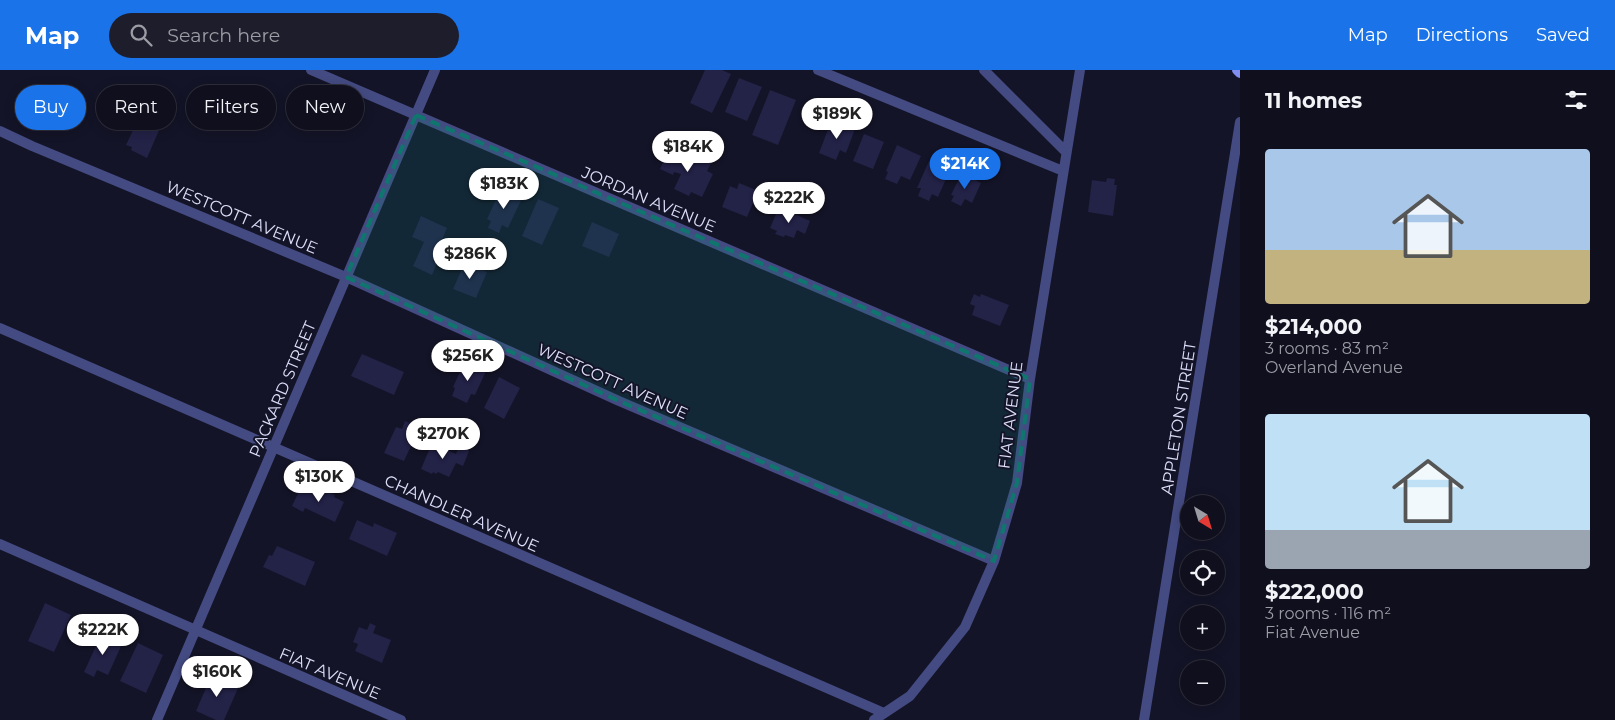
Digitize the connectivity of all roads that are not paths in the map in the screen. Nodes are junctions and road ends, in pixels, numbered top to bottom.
1 (311, 70) edge
2 (435, 70) edge
3 (818, 70) edge
4 (984, 70) edge
5 (1080, 70) edge
6 (1237, 70) edge
7 (1240, 73) edge
8 (416, 114) junction
9 (1240, 122) edge
10 (0, 131) edge
11 (1066, 150) junction
12 (1063, 171) junction
13 (346, 277) junction
14 (0, 328) edge
15 (1030, 379) junction
16 (273, 447) junction
17 (0, 544) edge
18 (994, 561) junction
19 (195, 631) junction
20 (884, 713) junction
21 (157, 720) edge
22 (401, 720) edge
23 (874, 720) edge
24 (1144, 720) edge

1 - 8 street, JORDAN AVENUE
2 - 8 street, PACKARD STREET
3 - 12 street
4 - 11 street
5 - 11 street, FIAT AVENUE
6 - 7 main road
8 - 13 street, PACKARD STREET
8 - 15 street, JORDAN AVENUE
9 - 24 street, APPLETON STREET
10 - 13 street, WESTCOTT AVENUE
11 - 12 street, FIAT AVENUE
12 - 15 street, FIAT AVENUE
13 - 16 street, PACKARD STREET
13 - 18 street, WESTCOTT AVENUE
14 - 16 street, CHANDLER AVENUE
15 - 18 street, FIAT AVENUE
16 - 19 street, PACKARD STREET
16 - 20 street, CHANDLER AVENUE
17 - 19 street, FIAT AVENUE
18 - 20 street, FIAT AVENUE
19 - 21 street, PACKARD STREET
19 - 22 street, FIAT AVENUE
20 - 23 street, FIAT AVENUE

